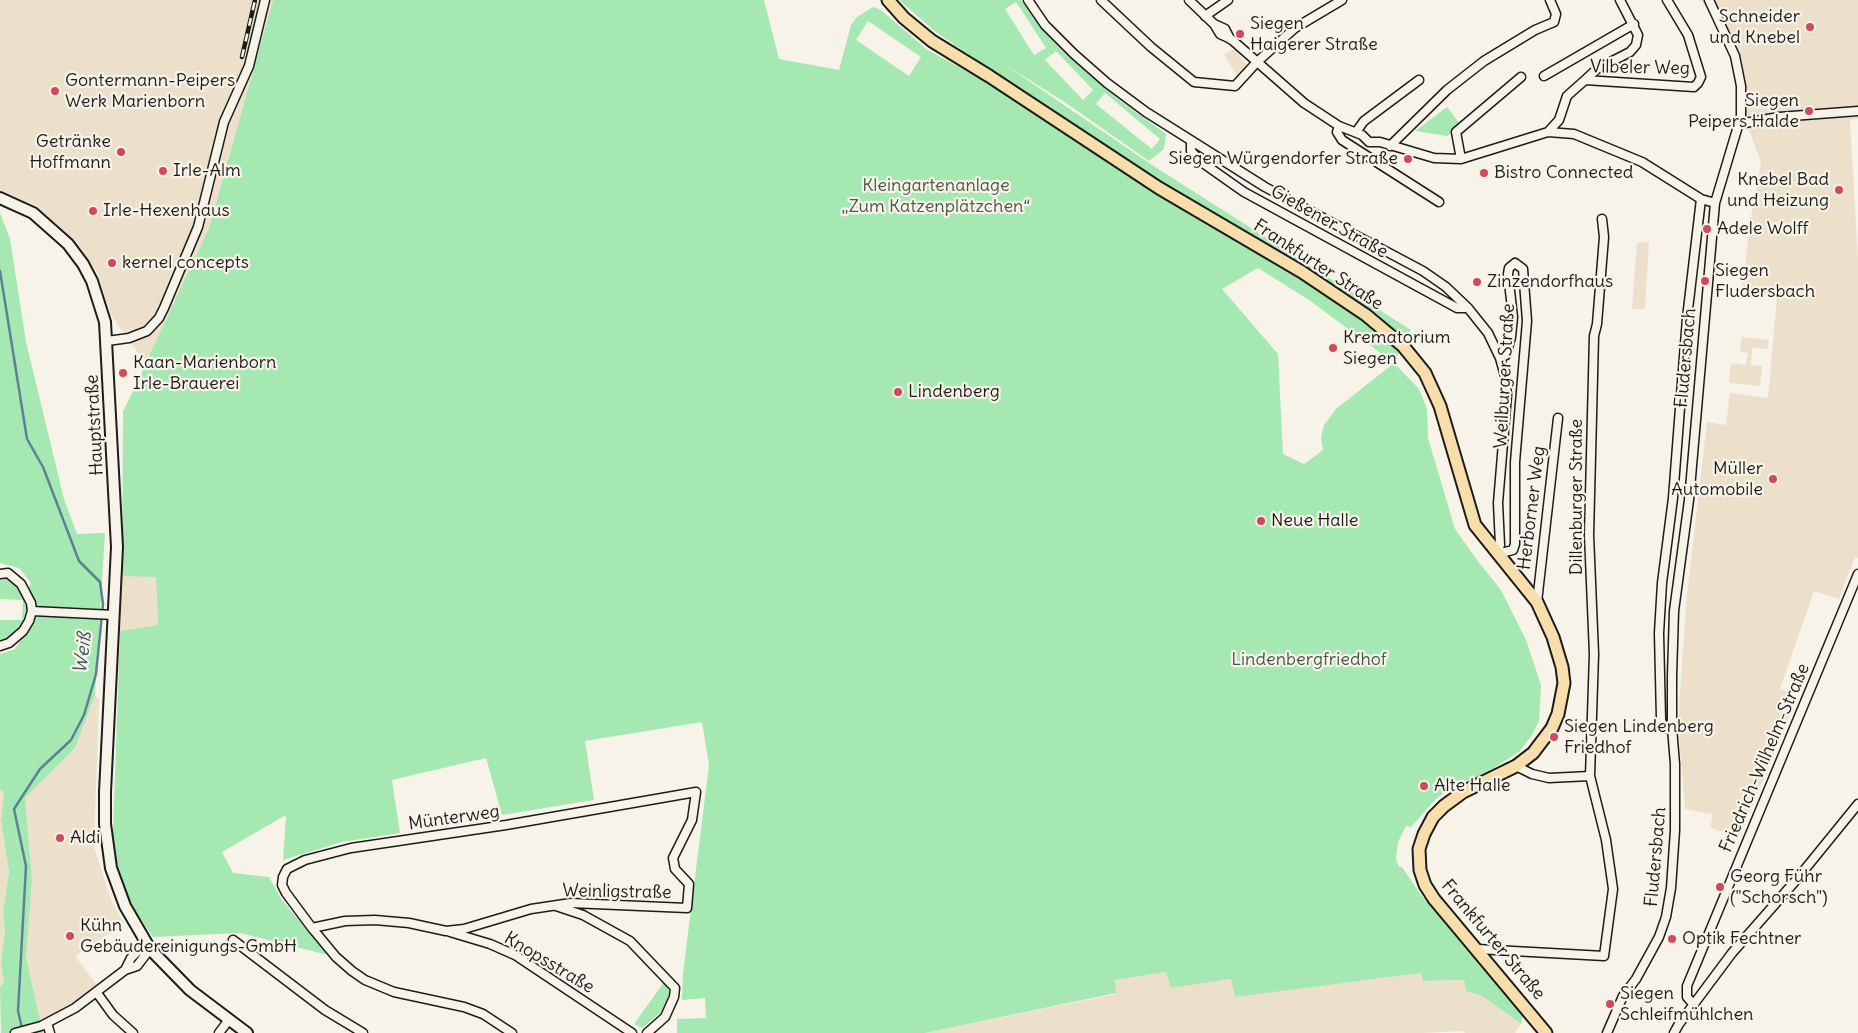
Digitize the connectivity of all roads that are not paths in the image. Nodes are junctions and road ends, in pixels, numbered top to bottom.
1 (265, 0) edge
2 (888, 0) edge
3 (1028, 0) edge
4 (1101, 0) edge
5 (1189, 0) edge
6 (1228, 0) edge
7 (1341, 0) edge
8 (1550, 0) edge
9 (1620, 0) edge
10 (1667, 0) edge
11 (1709, 0) edge
12 (1205, 16) junction
13 (1634, 24) junction
14 (1256, 62) junction
15 (1544, 76) dead end
16 (1521, 77) dead end
17 (1419, 80) dead end
18 (1585, 80) junction
19 (1858, 111) edge
20 (1739, 124) junction
21 (1340, 126) junction
22 (1548, 132) junction
23 (1359, 134) junction
24 (1191, 143) junction
25 (1390, 146) junction
26 (1461, 159) junction
27 (0, 198) edge
28 (1701, 199) junction
29 (1438, 202) dead end
30 (1715, 203) junction
31 (1602, 219) dead end
32 (1468, 308) junction
33 (107, 341) junction
34 (1500, 358) junction
35 (1558, 418) dead end
36 (1497, 554) junction
37 (0, 574) edge
38 (1858, 574) edge
39 (1536, 602) junction
40 (32, 611) junction
41 (110, 615) junction
42 (0, 646) edge
43 (1668, 728) junction
44 (1662, 737) dead end
45 (1516, 766) junction
46 (1590, 776) junction
47 (696, 792) joint
48 (1858, 804) edge
49 (554, 905) junction
50 (312, 928) junction
51 (446, 931) junction
52 (233, 940) dead end
53 (150, 949) junction
54 (1477, 950) junction
55 (97, 993) junction
56 (1693, 1004) junction
57 (1531, 1013) junction
58 (228, 1021) junction
59 (47, 1023) junction
60 (15, 1033) edge
61 (50, 1033) edge
62 (134, 1033) edge
63 (219, 1033) edge
64 (247, 1033) edge
65 (363, 1033) edge
66 (512, 1033) edge
67 (632, 1033) edge
68 (647, 1033) edge
69 (1540, 1033) edge
70 (1546, 1033) edge
71 (1607, 1033) edge
72 (1674, 1033) edge

1 - 33 street
2 - 36 main road, Frankfurter Straße
3 - 24 street, Gießener Straße
4 - 14 street
5 - 12 street
6 - 12 street
7 - 14 street
8 - 25 street
9 - 13 street
10 - 18 street, Vilbeler Weg
11 - 20 street, Fludersbach
12 - 14 street
13 - 15 street
13 - 18 street
14 - 21 street
16 - 26 street
17 - 23 street
18 - 22 street, Vilbeler Weg
19 - 20 street
20 - 30 street, Fludersbach
21 - 23 street
21 - 29 street
22 - 26 street
22 - 28 street
23 - 25 street
24 - 32 street, Gießener Straße
24 - 32 street, Gießener Straße
25 - 26 street
27 - 33 main road, Hauptstraße
28 - 30 street
28 - 43 street, Fludersbach
30 - 43 street, Fludersbach
31 - 46 street, Dillenburger Straße
32 - 34 street, Gießener Straße
33 - 41 main road, Hauptstraße
34 - 36 street, Gießener Straße
34 - 36 street, Weilburger Straße
35 - 39 street, Herborner Weg
36 - 39 main road, Frankfurter Straße
37 - 40 street
38 - 56 street, Friedrich-Wilhelm-Straße
39 - 45 main road, Frankfurter Straße
40 - 41 street
40 - 42 street
41 - 53 main road, Hauptstraße
43 - 44 street, Fludersbach
43 - 71 street, Fludersbach
45 - 46 street
45 - 54 main road, Frankfurter Straße
46 - 54 street, Dillenburger Straße
47 - 49 street, Weinligstraße
47 - 50 street, Münterweg
48 - 56 street
49 - 51 street, Weinligstraße
49 - 68 street
50 - 51 street, Weinligstraße
50 - 66 street
51 - 67 street, Knopsstraße
52 - 65 street
53 - 55 street
53 - 58 main road, Hauptstraße
54 - 57 main road, Frankfurter Straße
55 - 59 street
55 - 62 street
56 - 72 street
57 - 69 main road
57 - 70 main road, Frankfurter Straße
58 - 63 street
58 - 64 main road, Hauptstraße
59 - 60 street
59 - 61 street

